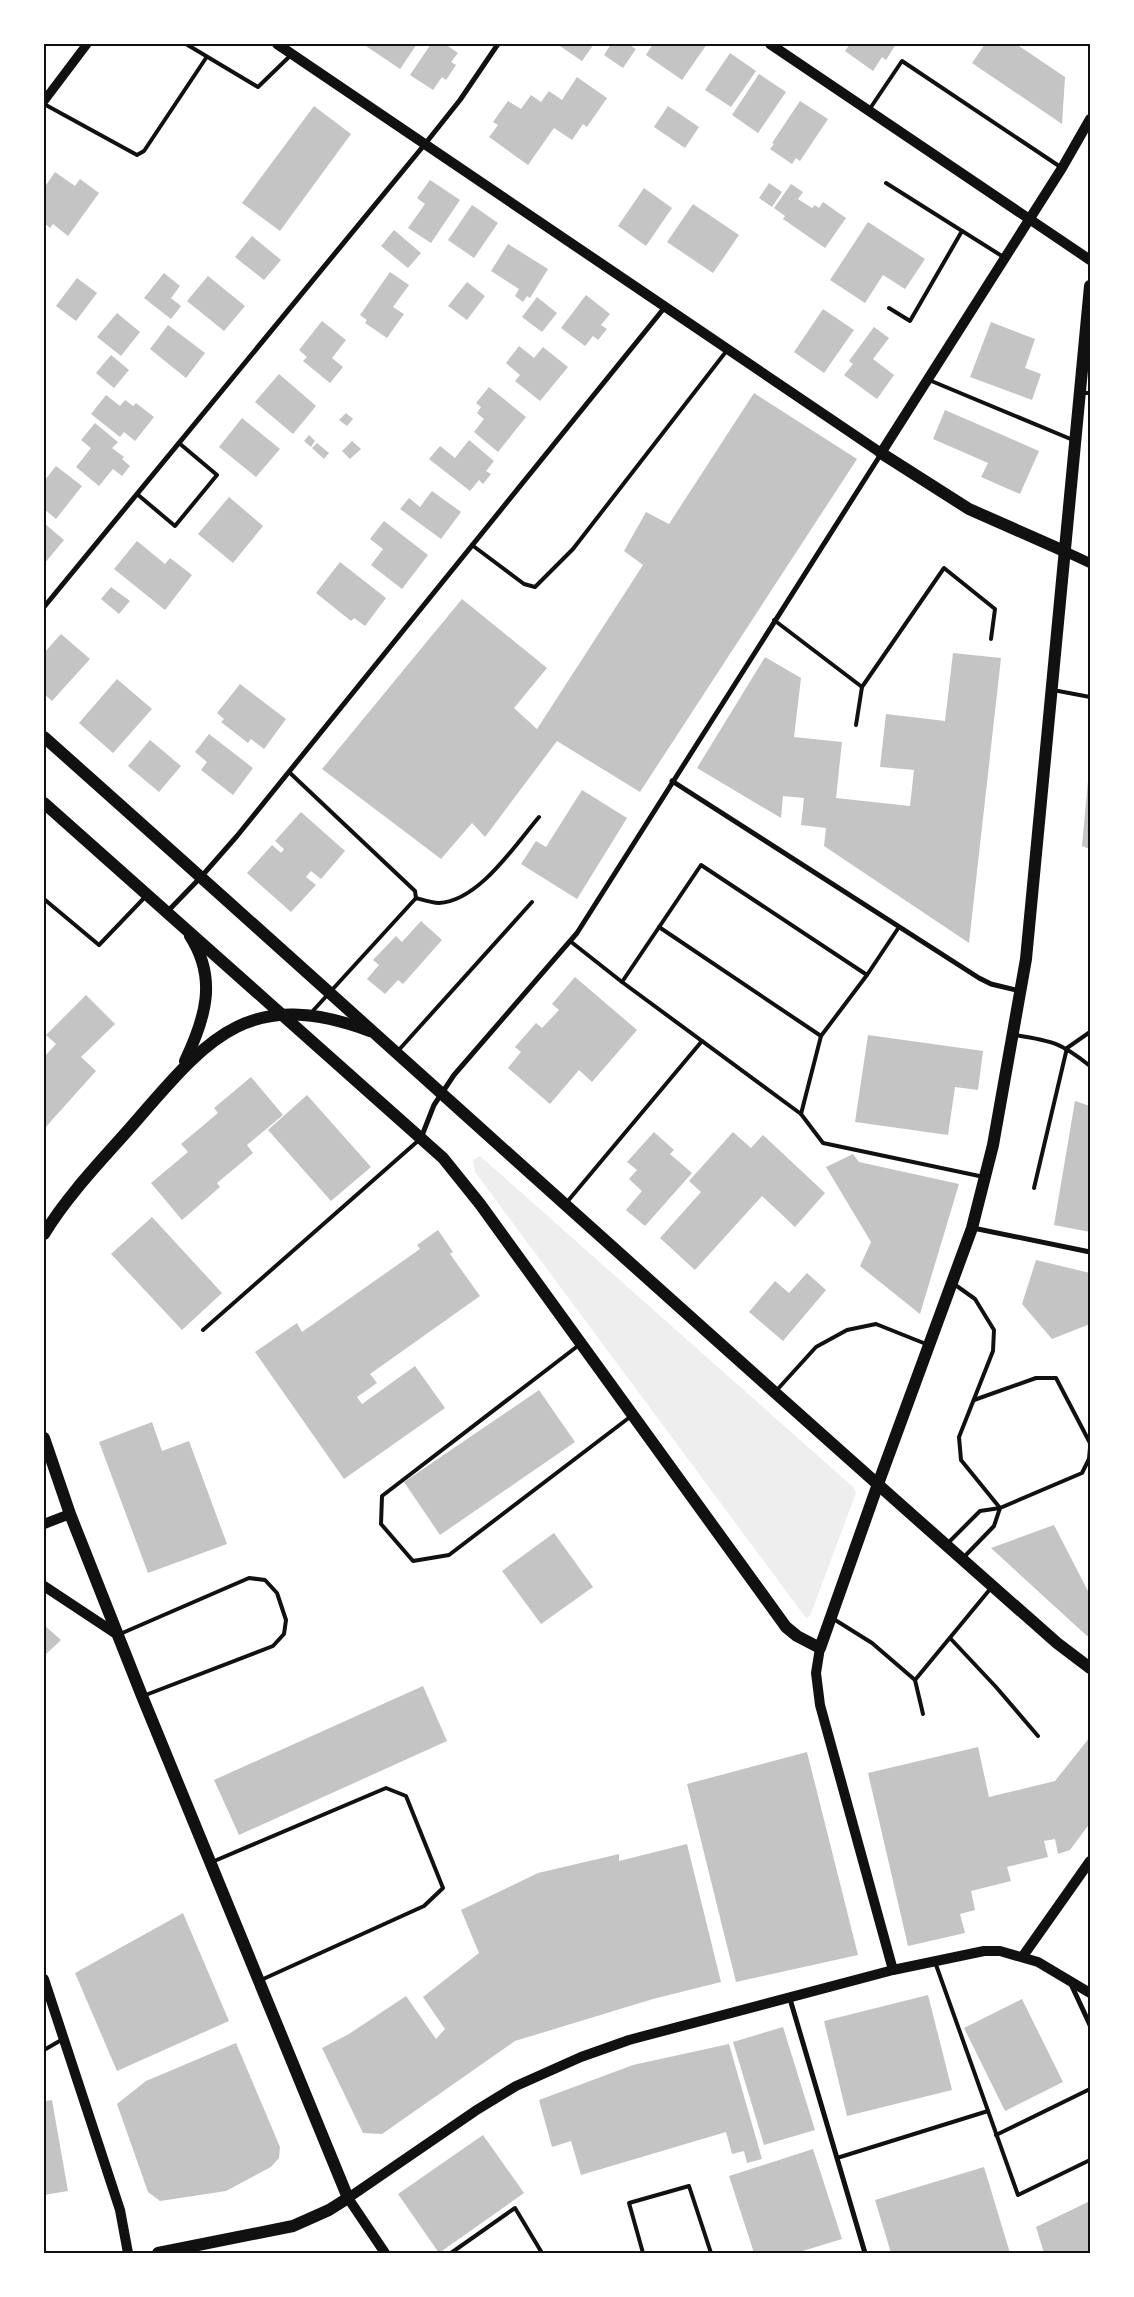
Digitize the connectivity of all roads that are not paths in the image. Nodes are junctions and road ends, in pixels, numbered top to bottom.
1 (87, 44) edge
2 (186, 44) edge
3 (277, 44) edge
4 (498, 44) edge
5 (770, 44) edge
6 (292, 54) junction
7 (206, 58) junction
8 (44, 102) edge
9 (869, 110) junction
10 (1090, 119) edge
11 (426, 144) junction
12 (1062, 168) junction
13 (886, 183) dead end
14 (1029, 219) junction
15 (962, 231) junction
16 (1005, 258) junction
17 (1090, 260) edge
18 (1090, 286) edge
19 (666, 307) junction
20 (889, 308) dead end
21 (728, 349) junction
22 (928, 380) junction
23 (1085, 393) edge
24 (1075, 441) junction
25 (179, 444) junction
26 (881, 453) junction
27 (137, 494) junction
28 (472, 545) junction
29 (1064, 551) junction
30 (1090, 563) edge
31 (44, 607) edge
32 (774, 620) junction
33 (991, 639) dead end
34 (862, 687) junction
35 (1051, 689) junction
36 (1090, 697) edge
37 (856, 725) dead end
38 (44, 737) edge
39 (289, 772) junction
40 (672, 781) junction
41 (44, 803) edge
42 (539, 817) dead end
43 (202, 877) junction
44 (147, 895) junction
45 (416, 898) junction
46 (44, 899) edge
47 (532, 902) dead end
48 (167, 912) junction
49 (183, 926) junction
50 (659, 927) junction
51 (899, 927) junction
52 (570, 942) junction
53 (867, 975) junction
54 (622, 982) junction
55 (1020, 991) junction
56 (330, 992) junction
57 (282, 1014) junction
58 (310, 1015) junction
59 (298, 1028) junction
60 (1090, 1032) edge
61 (376, 1033) junction
62 (1012, 1035) junction
63 (820, 1036) junction
64 (702, 1041) junction
65 (1067, 1048) junction
66 (398, 1052) junction
67 (1090, 1066) edge
68 (181, 1069) junction
69 (442, 1092) junction
70 (800, 1114) junction
71 (421, 1139) junction
72 (986, 1177) junction
73 (1034, 1188) dead end
74 (565, 1204) junction
75 (48, 1220) edge
76 (972, 1228) junction
77 (44, 1234) edge
78 (1090, 1252) edge
79 (952, 1283) junction
80 (203, 1330) dead end
81 (581, 1343) junction
82 (929, 1346) junction
83 (774, 1392) junction
84 (974, 1400) junction
85 (633, 1415) junction
86 (44, 1438) edge
87 (1090, 1443) edge
88 (1090, 1448) edge
89 (878, 1484) junction
90 (1000, 1508) junction
91 (70, 1514) junction
92 (44, 1524) edge
93 (946, 1545) junction
94 (962, 1559) junction
95 (44, 1586) edge
96 (993, 1586) junction
97 (831, 1617) junction
98 (118, 1635) junction
99 (950, 1638) junction
100 (820, 1648) junction
101 (1090, 1668) edge
102 (915, 1680) junction
103 (142, 1696) junction
104 (923, 1714) dead end
105 (1038, 1736) dead end
106 (1090, 1861) edge
107 (210, 1863) junction
108 (1024, 1956) junction
109 (934, 1961) junction
110 (893, 1970) junction
111 (44, 1979) edge
112 (1068, 1979) junction
113 (259, 1981) junction
114 (1090, 1993) edge
115 (790, 1999) junction
116 (1090, 2025) edge
117 (63, 2039) junction
118 (44, 2050) edge
119 (1090, 2089) edge
120 (988, 2111) junction
121 (996, 2134) junction
122 (837, 2158) junction
123 (1090, 2160) edge
124 (348, 2198) junction
125 (128, 2253) edge
126 (158, 2253) edge
127 (385, 2253) edge
128 (451, 2253) edge
129 (542, 2253) edge
130 (643, 2253) edge
131 (711, 2253) edge
132 (865, 2253) edge

1 - 8 street
2 - 7 lane
3 - 6 main road
4 - 11 street
5 - 9 main road
6 - 7 lane
6 - 11 main road
7 - 8 lane
9 - 12 lane
9 - 14 main road
10 - 12 main road
11 - 19 main road
11 - 25 street
12 - 14 main road
13 - 15 lane
14 - 16 main road
14 - 17 main road
15 - 16 lane
15 - 20 lane
16 - 22 main road
18 - 23 main road
19 - 21 main road
19 - 28 street
21 - 26 main road
21 - 28 lane
22 - 24 lane
22 - 26 main road
23 - 24 main road
24 - 29 main road
25 - 27 street
25 - 27 lane
26 - 29 main road
26 - 32 street
27 - 31 street
28 - 39 street
29 - 30 main road
29 - 35 main road
32 - 34 lane
32 - 40 street
33 - 34 lane
34 - 37 lane
35 - 36 lane
35 - 55 main road
38 - 43 main road
39 - 43 street
39 - 45 lane
40 - 51 street
40 - 52 street
41 - 44 main road
42 - 45 lane
43 - 48 street
43 - 56 main road
44 - 46 lane
44 - 48 main road
45 - 56 lane
47 - 66 lane
48 - 49 main road
49 - 57 main road
49 - 68 main road
50 - 53 lane
50 - 54 lane
50 - 63 lane
51 - 53 lane
51 - 55 street
52 - 54 lane
52 - 69 street
53 - 63 lane
54 - 64 lane
55 - 62 main road
56 - 58 lane
56 - 61 main road
57 - 58 main road
57 - 59 main road
57 - 68 main road
58 - 59 lane
58 - 61 main road
59 - 71 main road
60 - 65 lane
61 - 66 main road
62 - 65 lane
62 - 72 main road
63 - 70 lane
64 - 70 lane
64 - 74 lane
65 - 67 lane
65 - 73 lane
66 - 69 main road
68 - 75 main road
69 - 71 street
69 - 74 main road
70 - 72 lane
71 - 80 lane
71 - 81 main road
72 - 76 main road
74 - 83 main road
75 - 77 main road
76 - 78 street
76 - 79 main road
79 - 82 main road
79 - 84 lane
81 - 85 main road
81 - 85 lane
82 - 83 lane
82 - 89 main road
83 - 89 main road
84 - 87 lane
84 - 90 lane
85 - 100 main road
86 - 91 main road
88 - 90 lane
89 - 93 main road
89 - 97 main road
90 - 93 lane
90 - 94 lane
91 - 92 main road
91 - 98 main road
93 - 94 main road
94 - 96 main road
95 - 98 main road
96 - 99 lane
96 - 101 main road
97 - 100 main road
97 - 102 lane
98 - 103 main road
98 - 103 lane
99 - 102 lane
99 - 105 lane
100 - 110 main road
102 - 104 lane
103 - 107 main road
106 - 108 main road
107 - 113 main road
107 - 113 lane
108 - 109 main road
108 - 112 main road
109 - 110 main road
109 - 120 lane
110 - 115 main road
111 - 117 main road
112 - 114 main road
112 - 116 street
113 - 124 main road
115 - 122 street
115 - 124 main road
117 - 118 lane
117 - 125 main road
119 - 121 lane
120 - 121 lane
120 - 122 lane
121 - 123 lane
122 - 132 street
124 - 126 main road
124 - 127 main road
128 - 129 lane
130 - 131 lane

